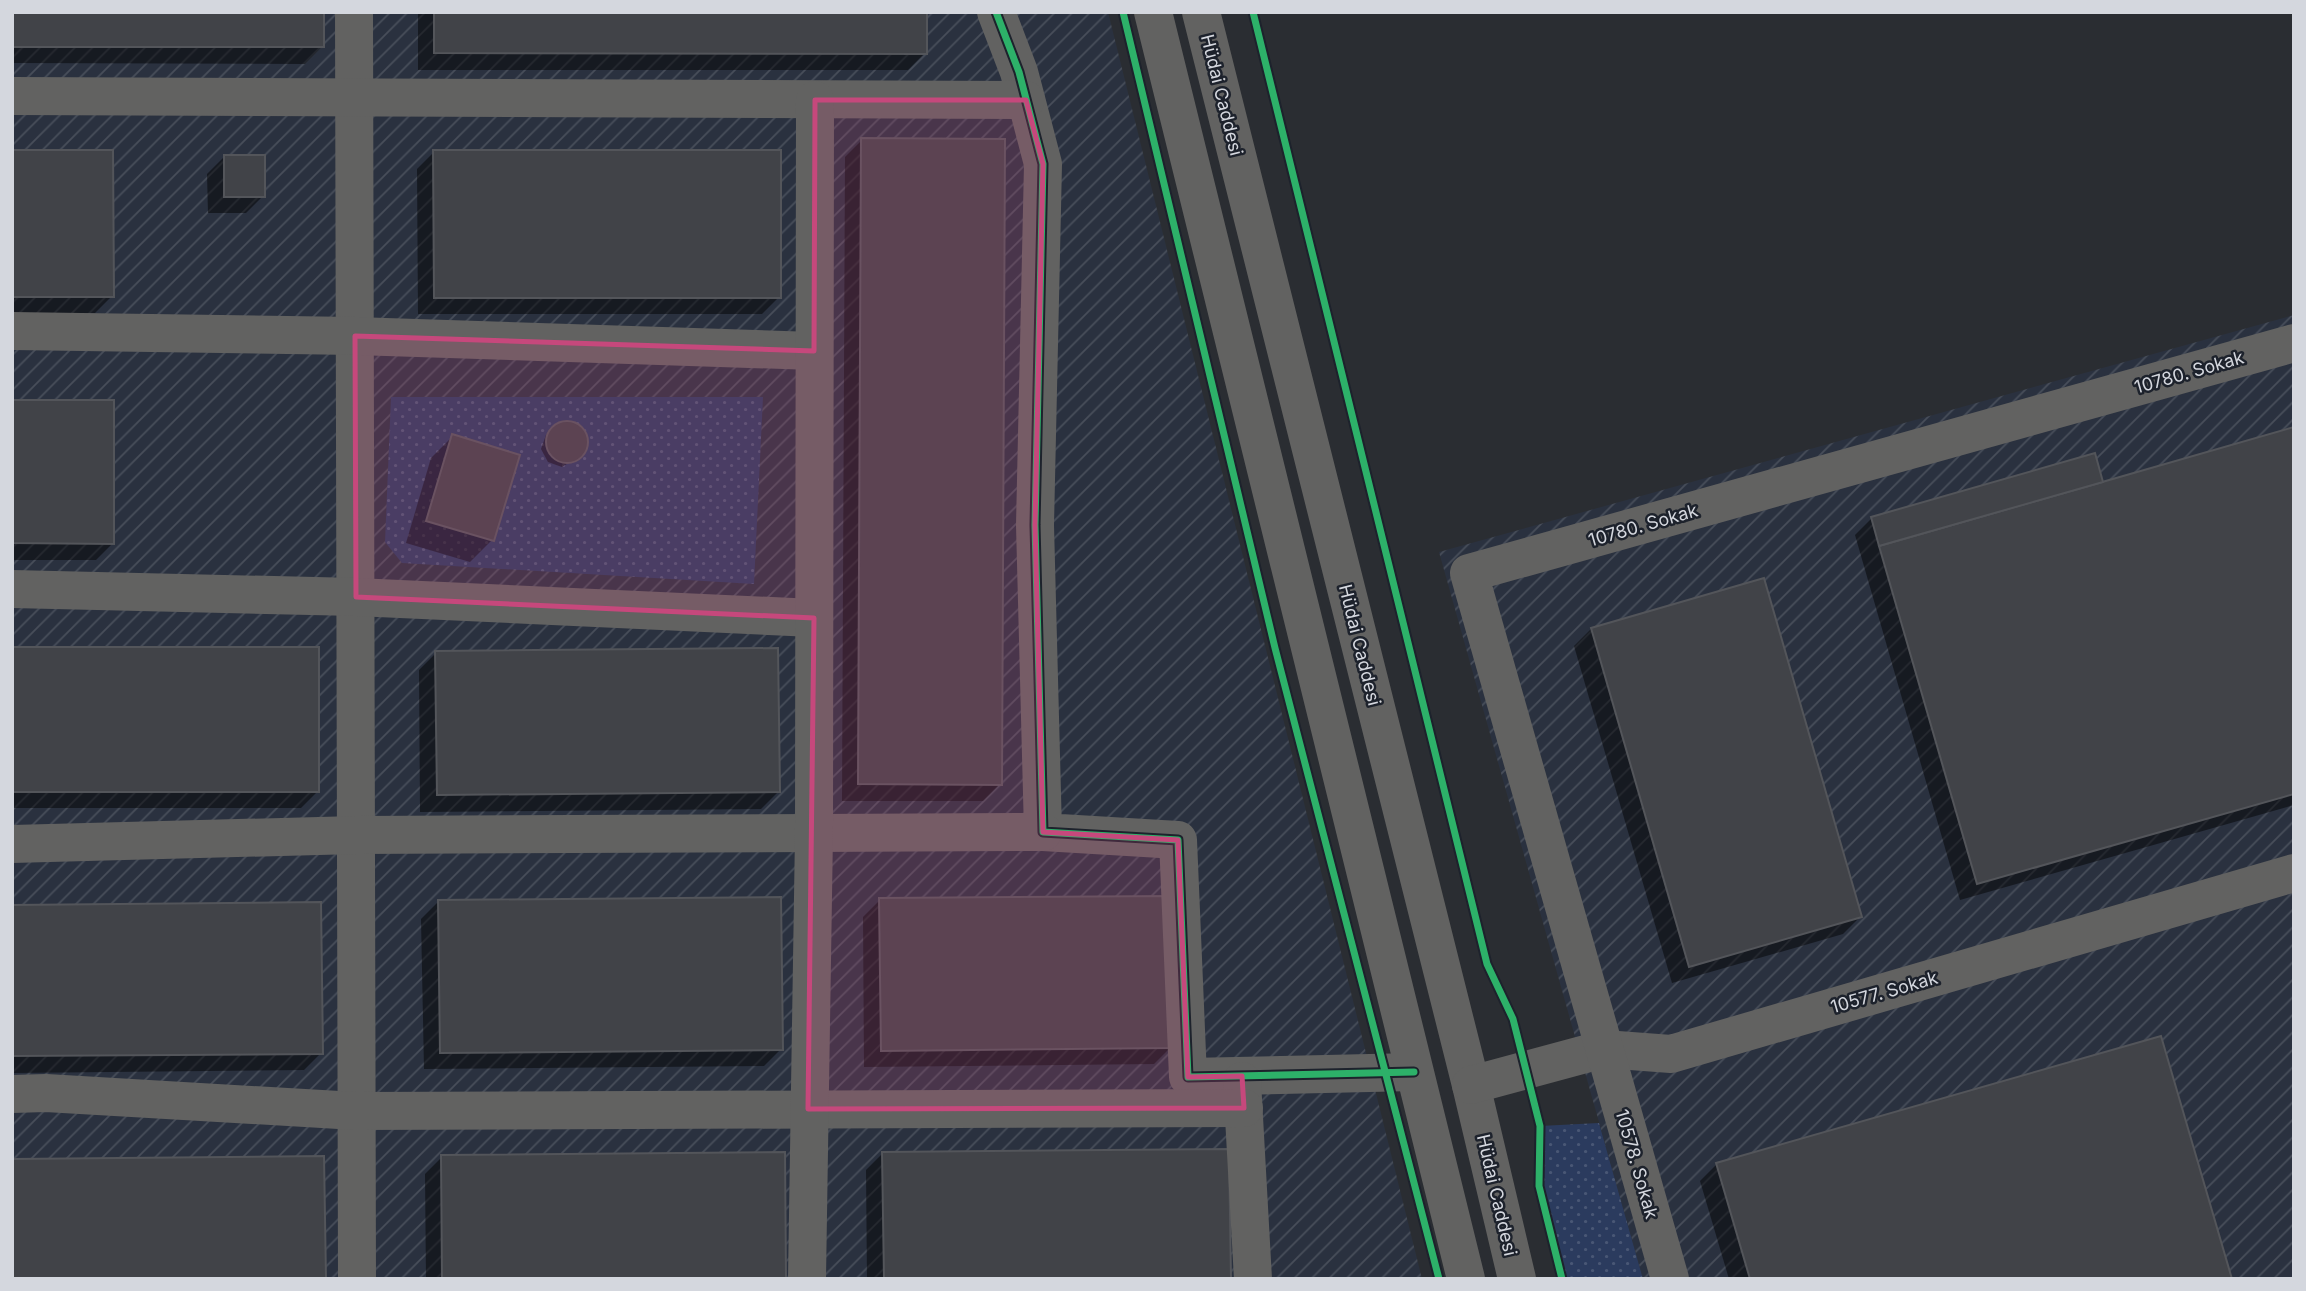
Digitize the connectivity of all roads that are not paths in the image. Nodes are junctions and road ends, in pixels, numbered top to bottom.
1 (354, 12) edge
2 (996, 12) edge
3 (1153, 12) edge
4 (1201, 12) edge
5 (12, 96) edge
6 (354, 98) junction
7 (815, 100) junction
8 (1027, 100) junction
9 (12, 331) edge
10 (355, 336) junction
11 (2294, 343) edge
12 (814, 351) junction
13 (12, 589) edge
14 (356, 597) junction
15 (814, 618) junction
16 (1043, 832) junction
17 (814, 833) junction
18 (356, 835) junction
19 (12, 844) edge
20 (2294, 873) edge
21 (1604, 1049) junction
22 (1414, 1072) junction
23 (1471, 1085) junction
24 (1243, 1092) junction
25 (12, 1094) edge
26 (808, 1110) junction
27 (356, 1111) junction
28 (357, 1279) edge
29 (807, 1279) edge
30 (1253, 1279) edge
31 (1466, 1279) edge
32 (1517, 1279) edge
33 (1670, 1279) edge

1 - 6 street
2 - 8 street
3 - 22 street
4 - 23 street, Hüdai Caddesi
5 - 6 street
6 - 7 street
6 - 10 street
7 - 8 street
7 - 12 street
8 - 16 street
9 - 10 street
10 - 12 street
10 - 14 street
11 - 21 street, 10780. Sokak
12 - 15 street
13 - 14 street
14 - 15 street
14 - 18 street
15 - 17 street
16 - 17 street
16 - 24 street
17 - 18 street
17 - 26 street
18 - 19 street
18 - 27 street
20 - 21 street, 10577. Sokak
21 - 23 street, 10577. Sokak
21 - 33 street, 10578. Sokak
22 - 24 street
22 - 31 street
23 - 32 street, Hüdai Caddesi
24 - 26 street
24 - 30 street
25 - 27 street
26 - 27 street
26 - 29 street
27 - 28 street

